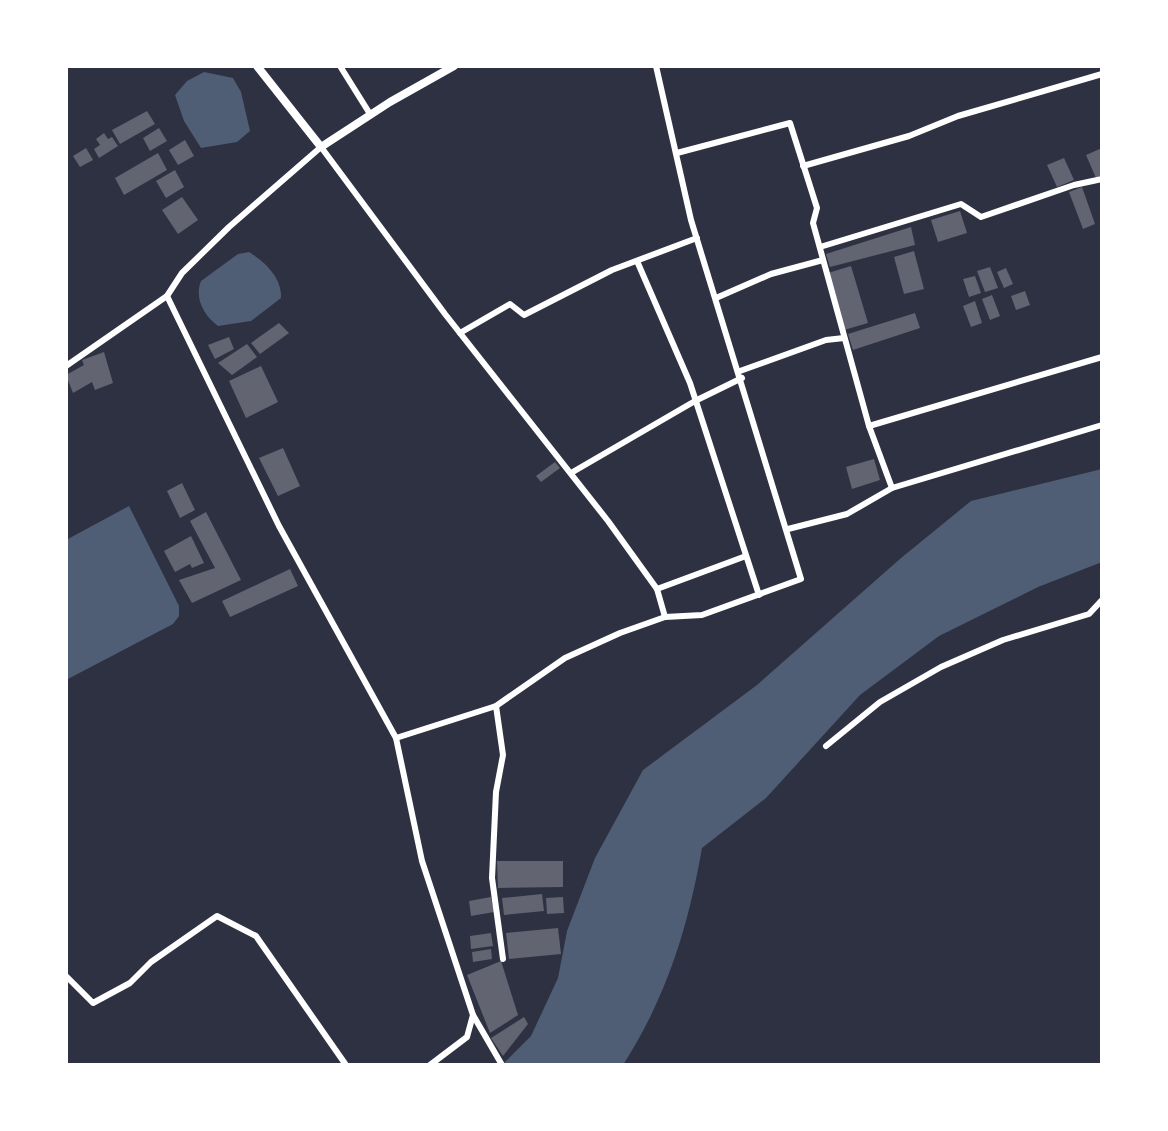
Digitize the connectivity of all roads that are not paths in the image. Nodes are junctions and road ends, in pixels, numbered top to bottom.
1 (257, 66) edge
2 (340, 66) edge
3 (454, 66) edge
4 (656, 66) edge
5 (1102, 74) edge
6 (370, 114) junction
7 (321, 147) junction
8 (677, 153) junction
9 (803, 166) junction
10 (1102, 179) edge
11 (697, 238) junction
12 (820, 247) junction
13 (823, 260) junction
14 (637, 261) junction
15 (167, 296) junction
16 (716, 298) junction
17 (460, 333) junction
18 (844, 338) junction
19 (1102, 357) edge
20 (66, 366) edge
21 (741, 375) junction
22 (695, 401) junction
23 (1102, 425) edge
24 (869, 426) junction
25 (571, 473) junction
26 (892, 488) junction
27 (788, 529) junction
28 (746, 556) junction
29 (657, 589) junction
30 (759, 595) junction
31 (1102, 600) edge
32 (665, 617) junction
33 (496, 706) junction
34 (396, 738) junction
35 (826, 746) dead end
36 (503, 959) dead end
37 (66, 976) edge
38 (473, 1015) junction
39 (346, 1065) edge
40 (430, 1065) edge
41 (502, 1065) edge

1 - 7 main road
2 - 6 street
3 - 6 main road
4 - 8 street
5 - 9 street
6 - 7 main road
7 - 15 street
7 - 17 street
8 - 9 street
8 - 11 street
9 - 12 street
10 - 12 street
11 - 14 street
11 - 16 street
12 - 13 street
13 - 16 street
13 - 18 street
14 - 17 street
14 - 22 street
15 - 20 street
15 - 34 street
16 - 21 street
17 - 25 street
18 - 21 street
18 - 24 street
19 - 24 street
21 - 22 street
21 - 27 street
22 - 25 street
22 - 28 street
23 - 26 street
24 - 26 street
25 - 29 street
26 - 27 street
27 - 30 street
28 - 29 street
28 - 30 street
29 - 32 street
30 - 32 street
31 - 35 street
32 - 33 street
33 - 34 street
33 - 36 street
34 - 38 street
37 - 39 street
38 - 40 street
38 - 41 street

